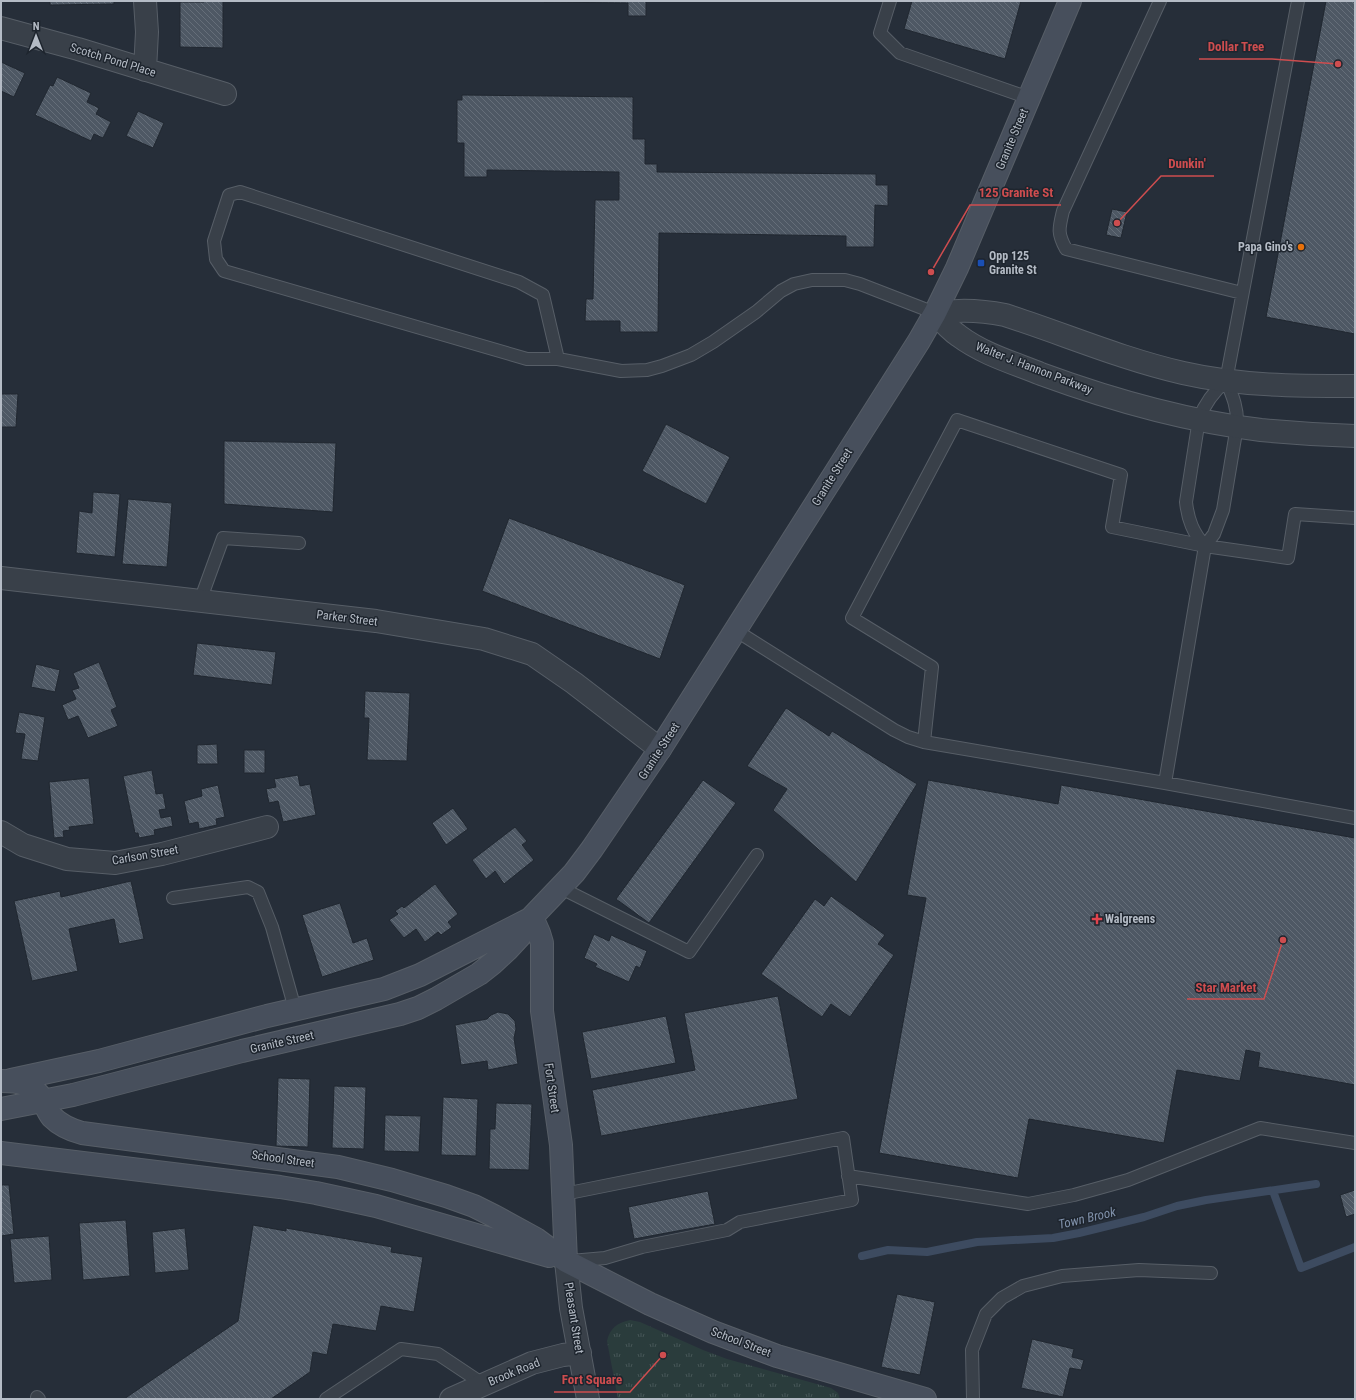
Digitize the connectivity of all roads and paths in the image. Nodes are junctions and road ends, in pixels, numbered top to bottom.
1 (145, 1) edge
2 (890, 1) edge
3 (1070, 1) edge
4 (1160, 1) edge
5 (1298, 1) edge
6 (1, 28) edge
7 (144, 70) junction
8 (225, 94) dead end
9 (1029, 98) junction
10 (1242, 293) junction
11 (935, 313) junction
12 (558, 358) junction
13 (1226, 381) junction
14 (1355, 386) edge
15 (1199, 419) junction
16 (1237, 426) junction
17 (1355, 436) edge
18 (1355, 518) edge
19 (299, 543) dead end
20 (1206, 546) junction
21 (1, 578) edge
22 (200, 600) junction
23 (735, 630) junction
24 (924, 742) junction
25 (660, 749) junction
26 (1166, 783) junction
27 (1355, 818) edge
28 (267, 827) dead end
29 (1, 832) edge
30 (757, 855) dead end
31 (560, 888) junction
32 (173, 898) dead end
33 (532, 917) junction
34 (295, 1009) junction
35 (1, 1081) edge
36 (43, 1102) junction
37 (1, 1109) edge
38 (1355, 1143) edge
39 (1, 1153) edge
40 (848, 1176) junction
41 (564, 1194) junction
42 (566, 1261) junction
43 (1211, 1273) dead end
44 (580, 1353) junction
45 (483, 1384) junction
46 (911, 1397) edge
47 (326, 1399) edge
48 (451, 1399) edge
49 (588, 1399) edge
50 (974, 1399) edge

1 - 7 street
2 - 9 lane
3 - 9 main road, Granite Street
4 - 10 lane
5 - 10 lane
6 - 7 street, Scotch Pond Place
7 - 8 street, Scotch Pond Place
9 - 11 main road, Granite Street
10 - 13 lane
11 - 12 lane
11 - 13 street
11 - 15 street, Walter J. Hannon Parkway
11 - 23 main road, Granite Street
12 - 12 lane
13 - 14 street
13 - 15 lane
13 - 16 lane
15 - 16 street, Walter J. Hannon Parkway
15 - 20 lane
16 - 17 street, Walter J. Hannon Parkway
16 - 20 lane
18 - 20 lane
19 - 22 lane
20 - 24 lane
20 - 26 lane
21 - 22 street, Parker Street
22 - 25 street, Parker Street
23 - 24 lane
23 - 25 main road, Granite Street
24 - 26 lane
25 - 31 main road, Granite Street
26 - 27 lane
28 - 29 street, Carlson Street
30 - 31 lane
31 - 33 main road, Granite Street
32 - 34 lane
33 - 34 main road, Granite Street
33 - 36 main road, Granite Street
33 - 41 main road, Fort Street
34 - 35 main road, Granite Street
35 - 36 main road, School Street
36 - 37 main road, Granite Street
36 - 42 main road, School Street
38 - 40 lane
39 - 42 main road, School Street
40 - 41 lane
40 - 42 lane
41 - 42 main road, Fort Street
42 - 44 street, Pleasant Street
42 - 46 main road, School Street
43 - 50 lane
44 - 45 street, Brook Road
44 - 49 street, Pleasant Street
45 - 47 lane
45 - 48 street, Brook Road

